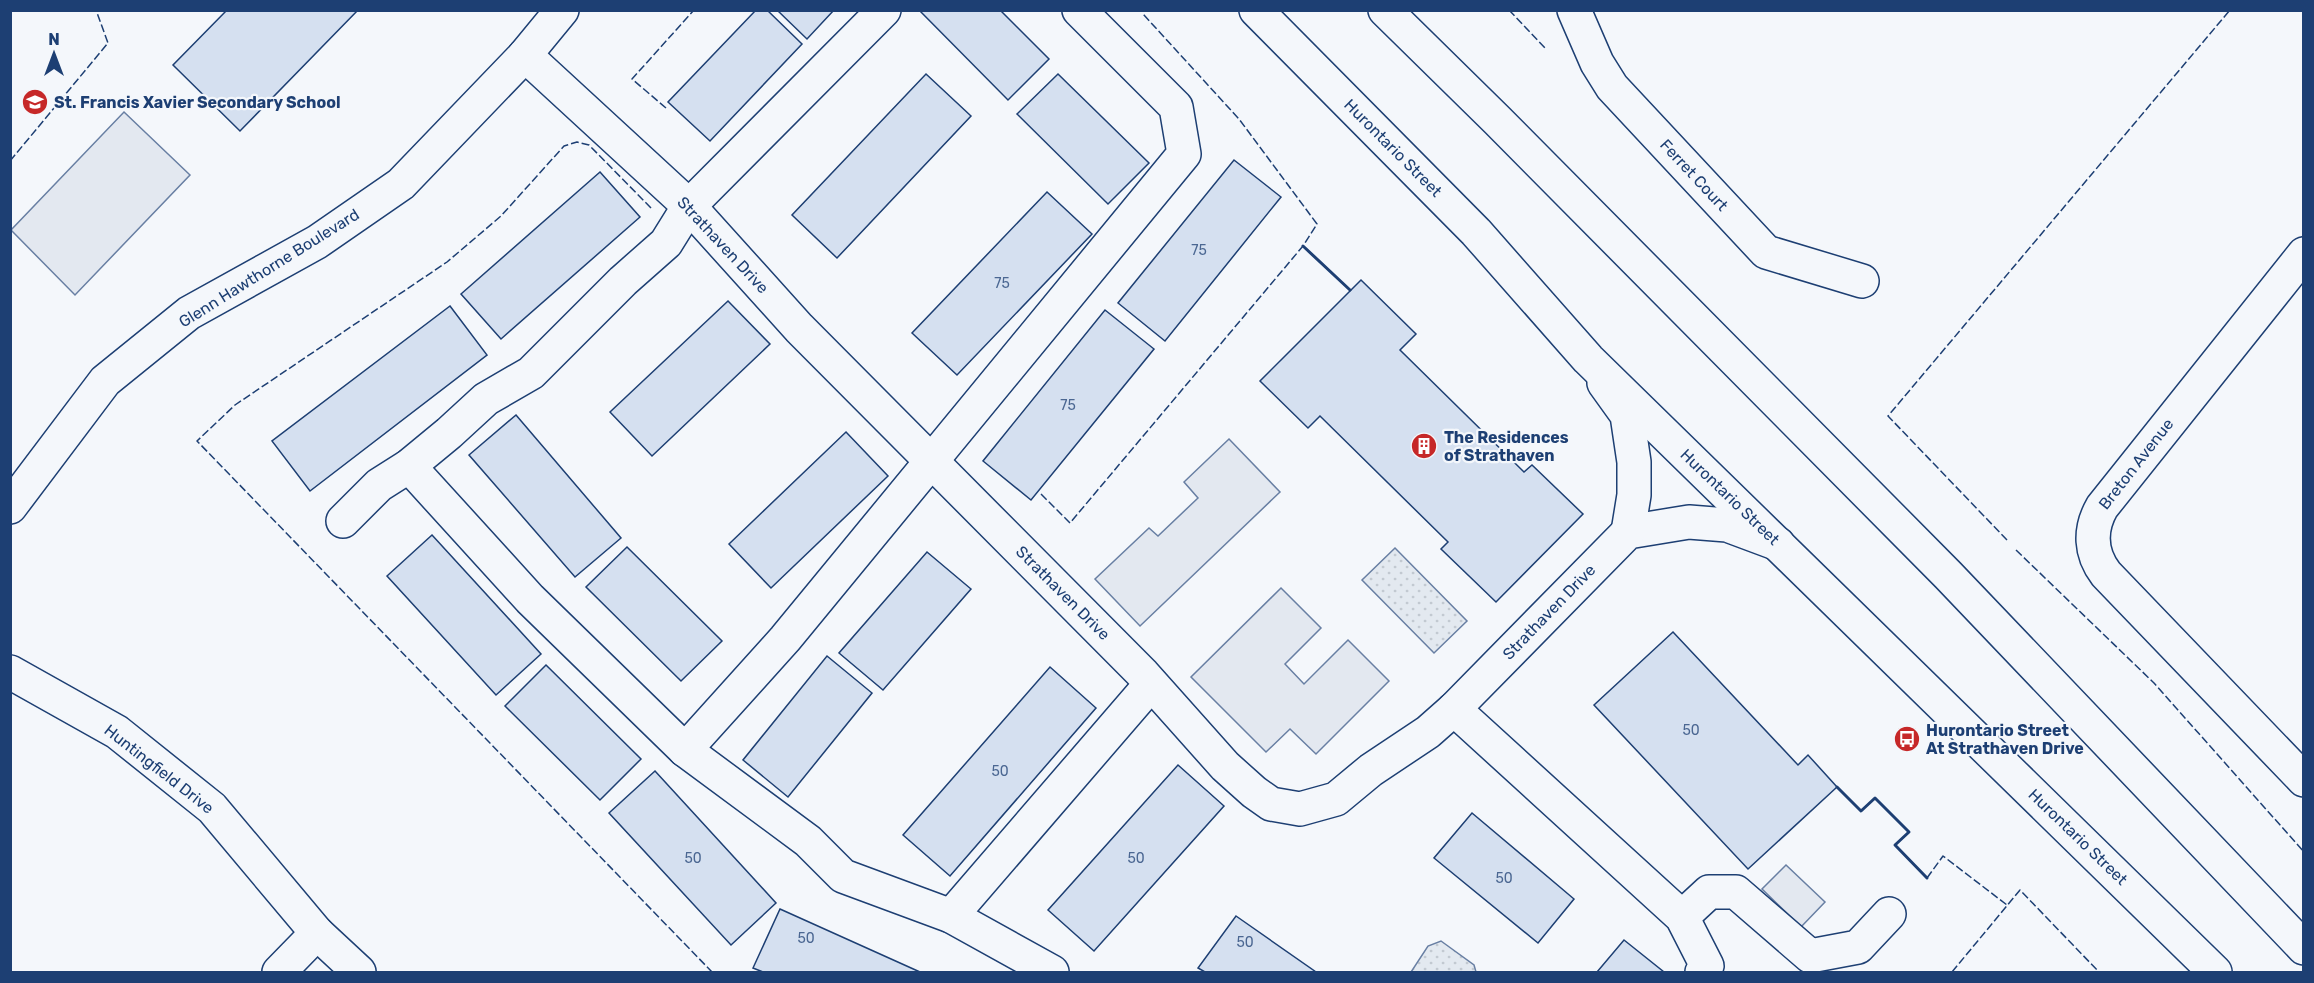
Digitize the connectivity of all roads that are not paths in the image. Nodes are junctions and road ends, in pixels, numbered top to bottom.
1 (562, 10) edge
2 (884, 10) edge
3 (1079, 10) edge
4 (1256, 10) edge
5 (1385, 10) edge
6 (1574, 10) edge
7 (525, 55) junction
8 (689, 206) junction
9 (2304, 254) edge
10 (1862, 281) dead end
11 (1588, 359) junction
12 (932, 462) junction
13 (409, 466) junction
14 (10, 507) edge
15 (343, 521) dead end
16 (1628, 532) junction
17 (1778, 544) junction
18 (10, 672) edge
19 (1151, 684) junction
20 (1454, 709) junction
21 (685, 750) junction
22 (2304, 780) edge
23 (1889, 914) dead end
24 (951, 916) junction
25 (1682, 917) junction
26 (317, 933) junction
27 (2304, 948) edge
28 (279, 972) edge
29 (359, 972) edge
30 (1052, 972) edge
31 (1702, 972) edge
32 (2215, 972) edge

1 - 7 street, Glenn Hawthorne Boulevard
2 - 8 street
3 - 12 street
4 - 11 street, Hurontario Street
5 - 27 street
6 - 10 street, Ferret Court
7 - 8 street, Strathaven Drive
7 - 14 street, Glenn Hawthorne Boulevard
8 - 12 street, Strathaven Drive
8 - 13 street
9 - 22 street, Breton Avenue
11 - 16 street
11 - 17 street, Hurontario Street
12 - 19 street, Strathaven Drive
12 - 21 street
13 - 15 street
13 - 21 street
16 - 17 street
16 - 20 street, Strathaven Drive
17 - 32 street, Hurontario Street
18 - 26 street, Huntingfield Drive
19 - 20 street, Strathaven Drive
19 - 24 street
20 - 25 street
21 - 24 street
23 - 25 street
24 - 30 street
25 - 31 street
26 - 28 street
26 - 29 street, Huntingfield Drive

